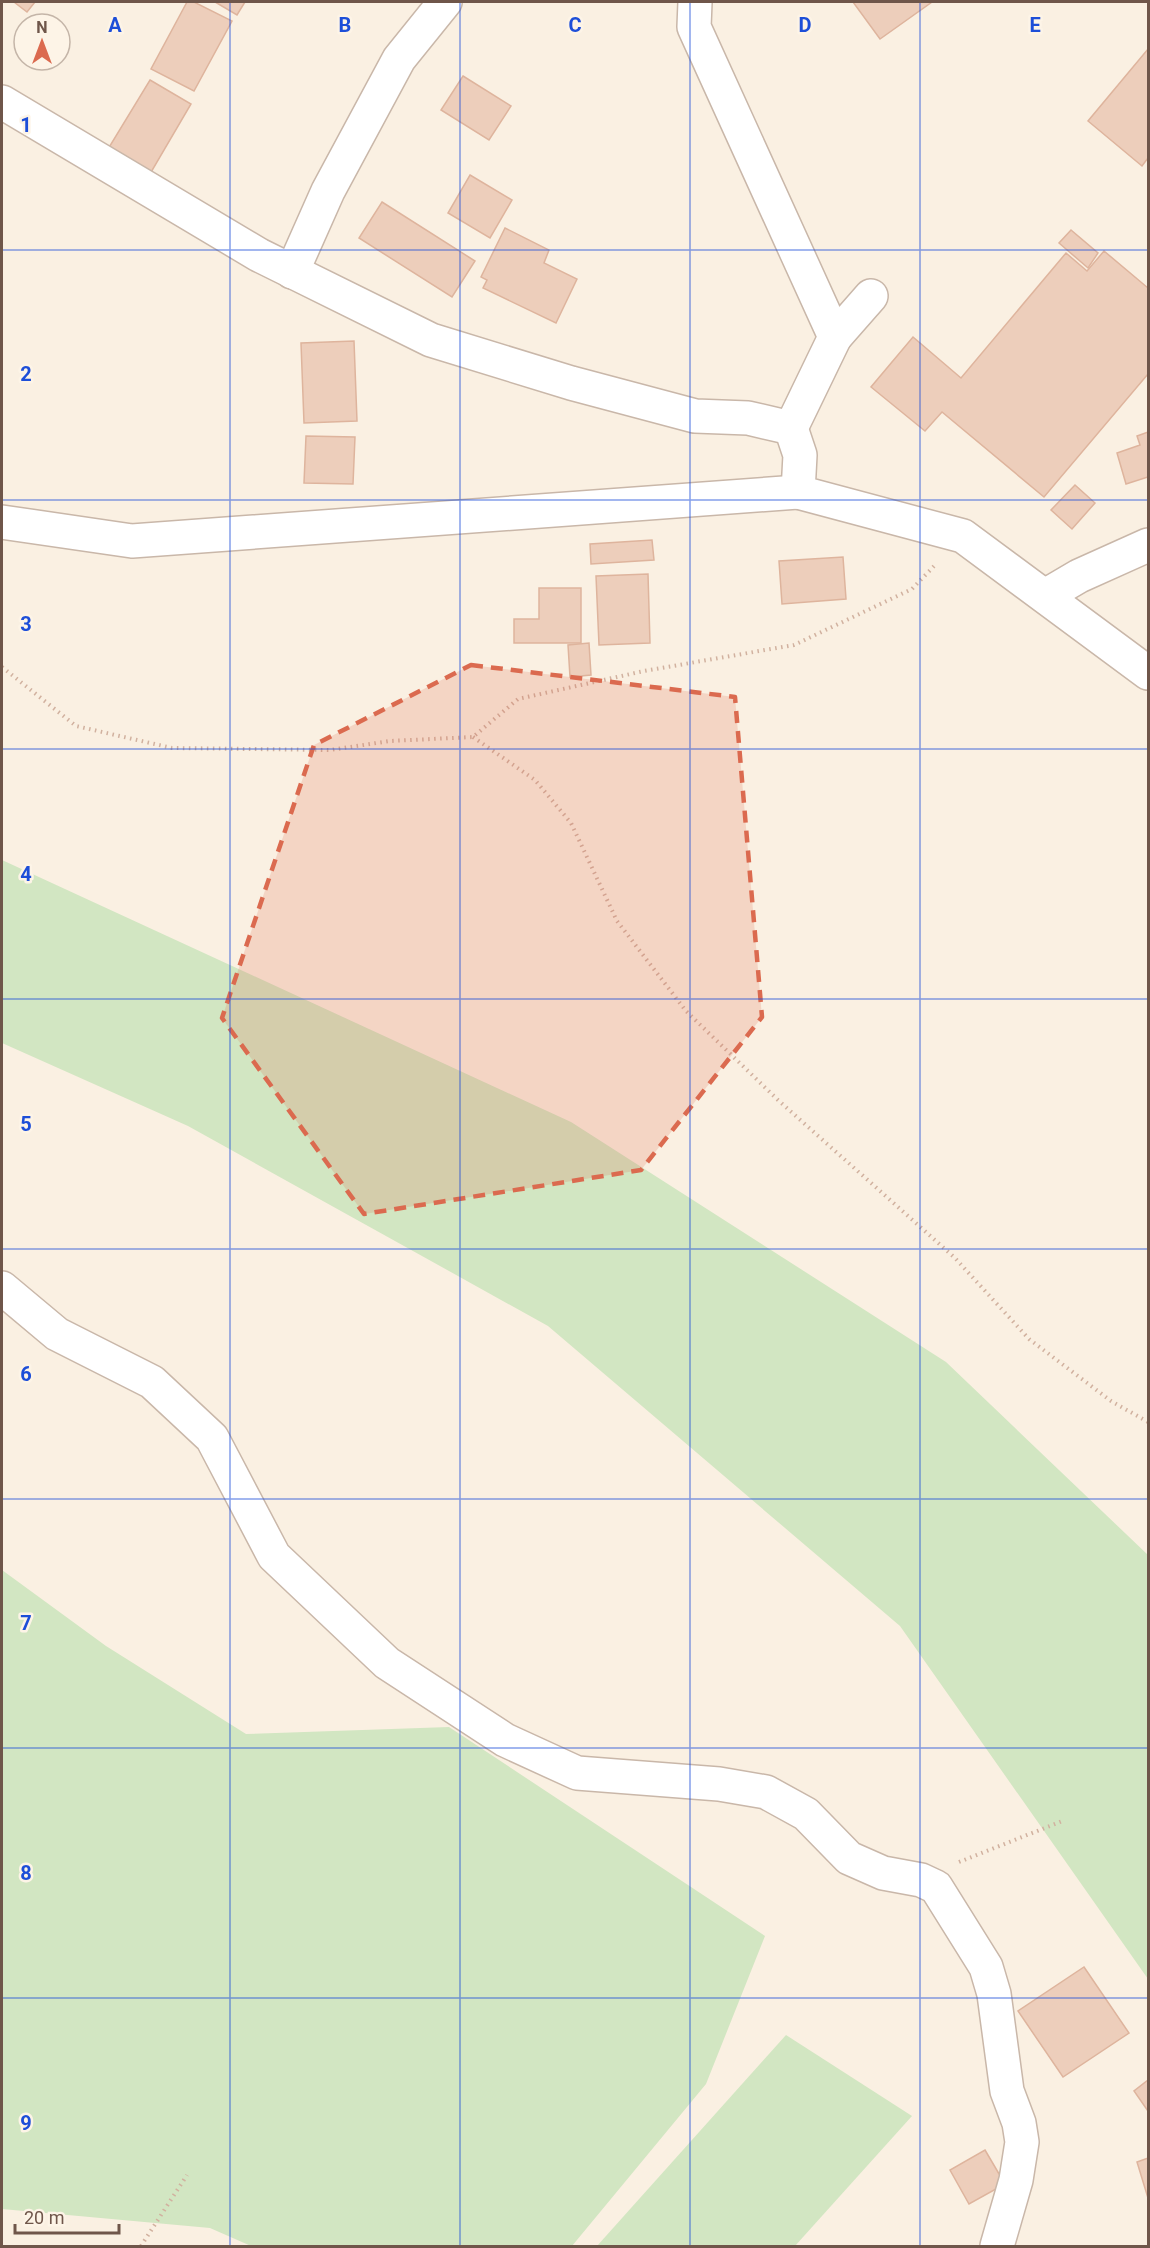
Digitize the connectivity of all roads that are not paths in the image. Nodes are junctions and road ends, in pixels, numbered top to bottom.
1 (445, 2) edge
2 (695, 2) edge
3 (2, 102) edge
4 (292, 272) junction
5 (871, 296) dead end
6 (835, 337) junction
7 (791, 428) junction
8 (798, 492) junction
9 (2, 522) edge
10 (1149, 545) edge
11 (1045, 596) junction
12 (1149, 673) edge
13 (2, 1288) edge
14 (997, 2247) edge

1 - 4 street
2 - 6 street
3 - 4 street
4 - 7 street
5 - 6 street
6 - 7 street
7 - 8 street
8 - 9 street
8 - 11 street
10 - 11 street
11 - 12 street
13 - 14 street

